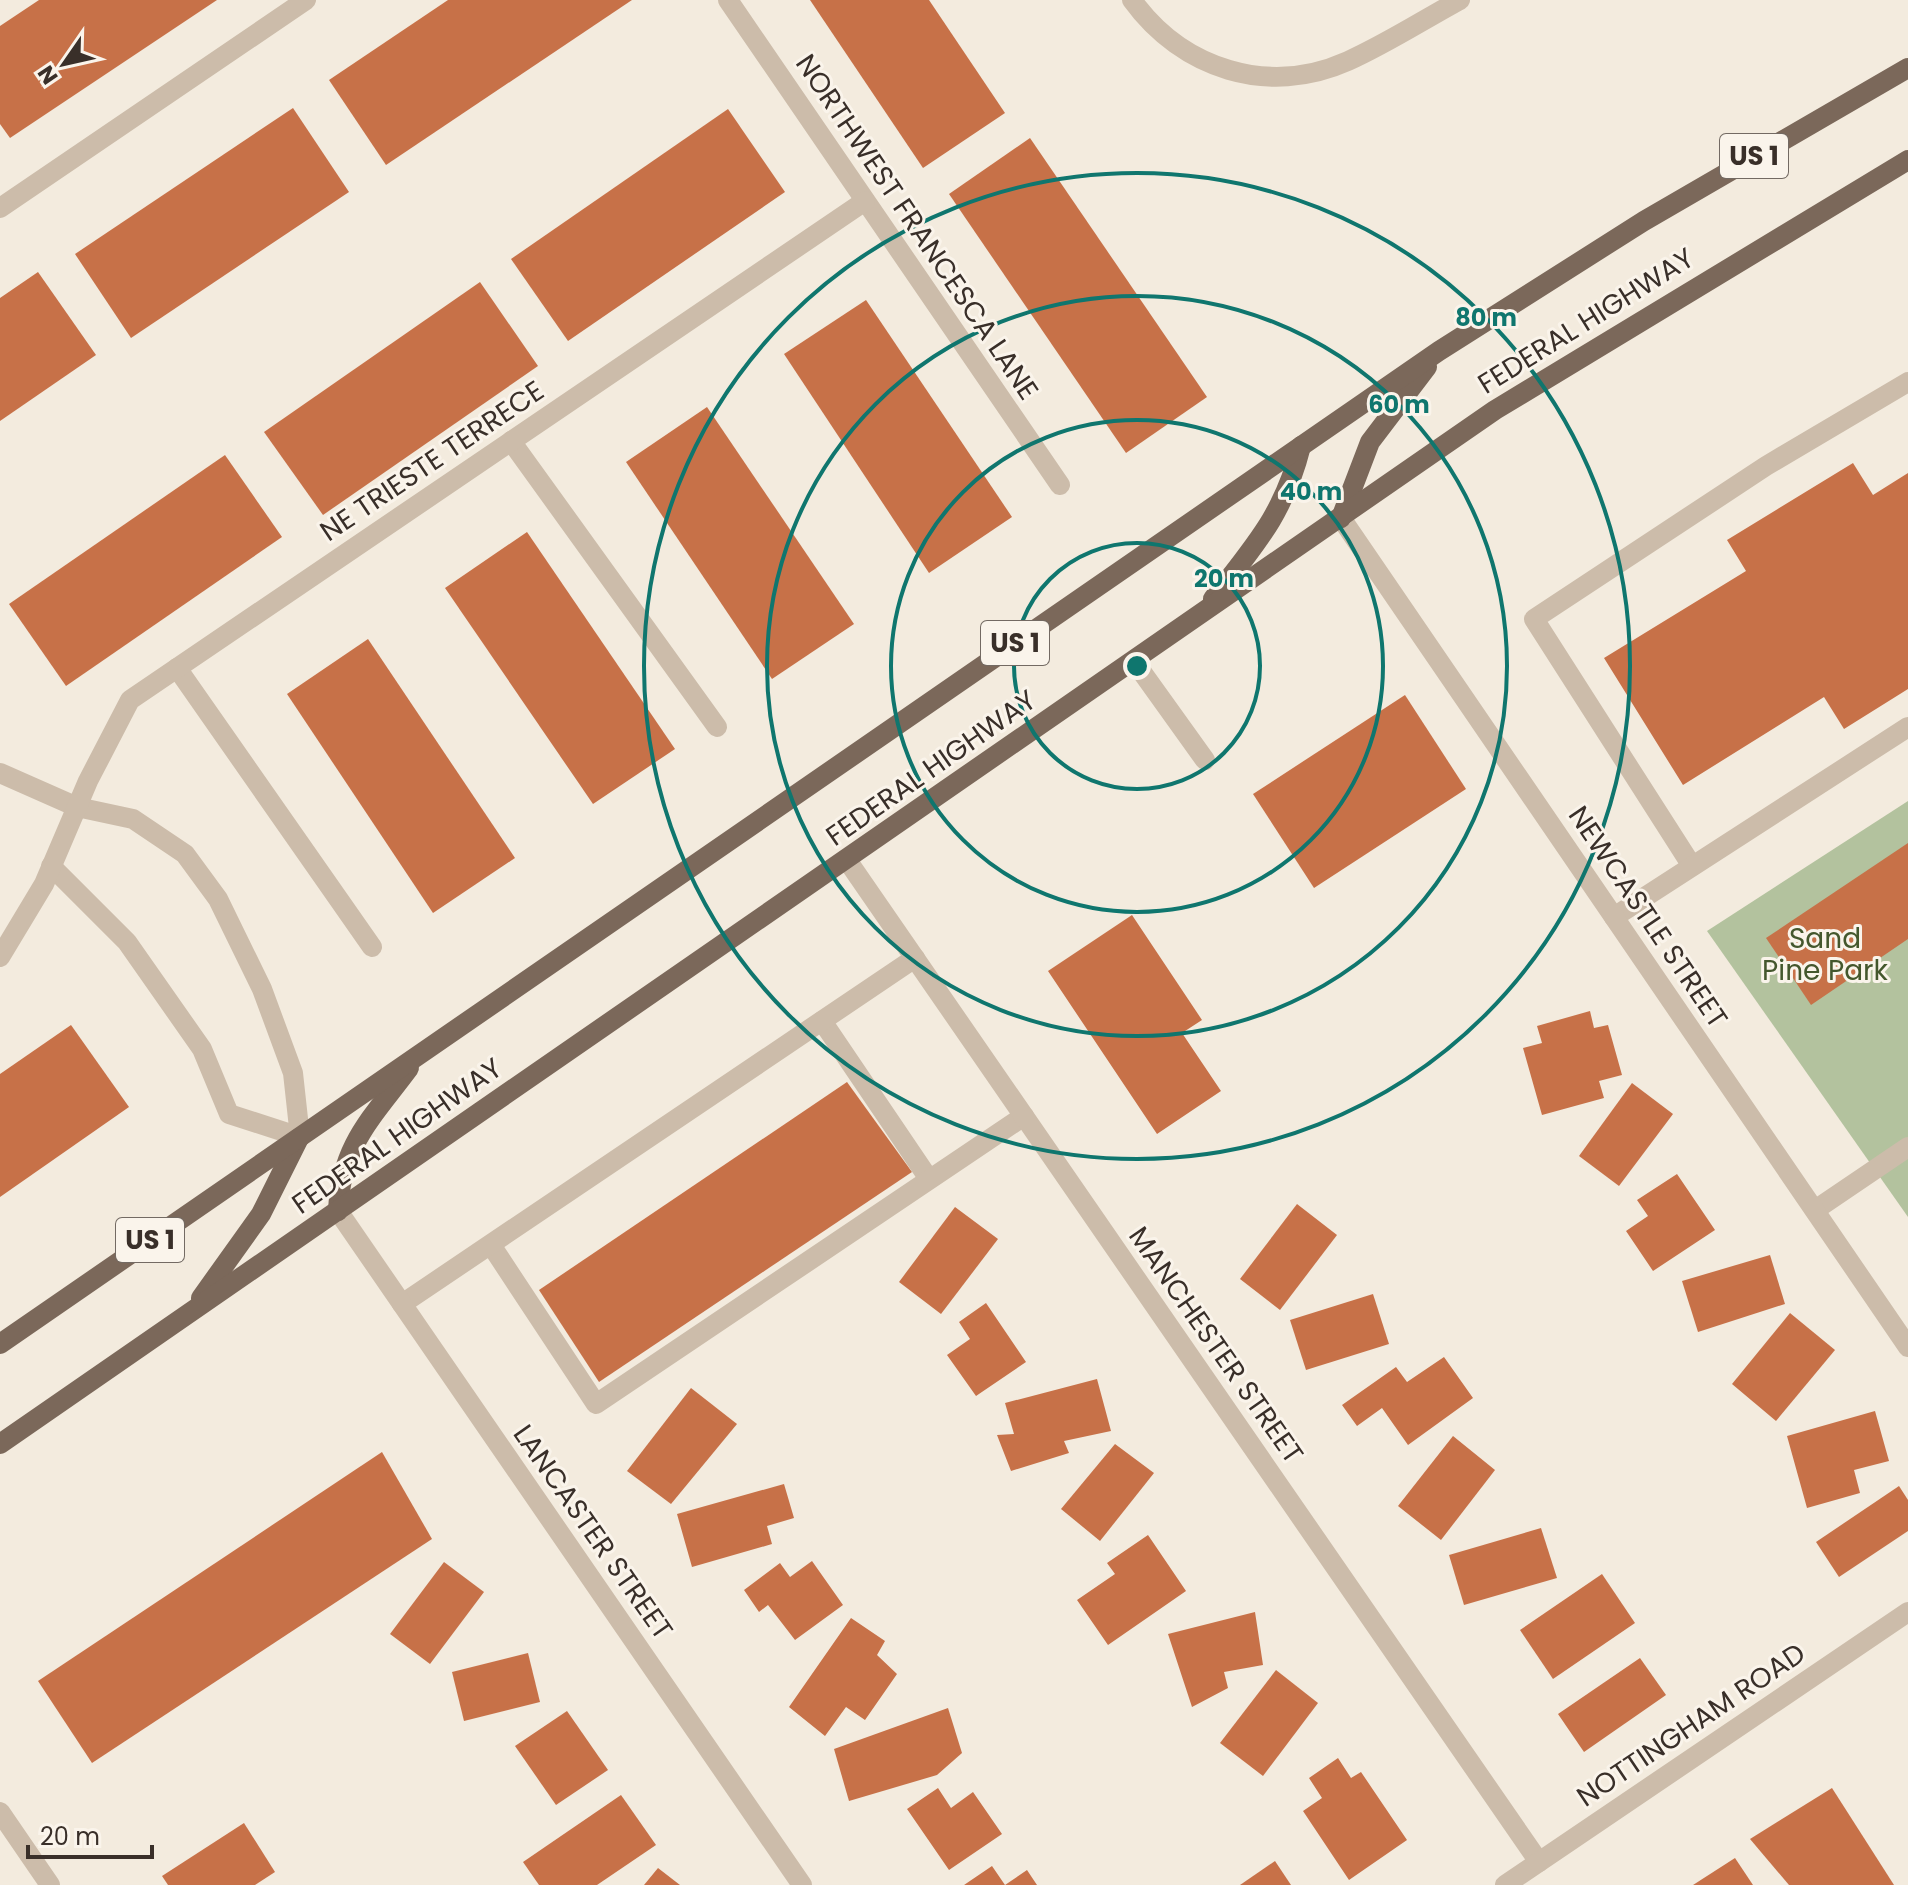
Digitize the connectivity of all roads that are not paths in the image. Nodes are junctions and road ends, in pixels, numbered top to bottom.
1 (306, 0) edge
2 (728, 0) edge
3 (1132, 0) edge
4 (1460, 0) edge
5 (1908, 68) edge
6 (1908, 160) edge
7 (865, 201) junction
8 (0, 208) edge
9 (1439, 351) junction
10 (1908, 382) edge
11 (511, 441) junction
12 (1301, 446) junction
13 (1060, 485) dead end
14 (1341, 518) junction
15 (1201, 615) junction
16 (1134, 661) junction
17 (177, 668) junction
18 (717, 727) dead end
19 (1908, 727) edge
20 (1205, 760) dead end
21 (0, 773) edge
22 (77, 807) junction
23 (847, 860) junction
24 (51, 866) junction
25 (1692, 866) junction
26 (1614, 917) junction
27 (372, 947) dead end
28 (0, 957) edge
29 (915, 958) junction
30 (822, 1021) junction
31 (418, 1055) junction
32 (1024, 1116) junction
33 (300, 1137) junction
34 (1908, 1147) edge
35 (929, 1179) junction
36 (1815, 1210) junction
37 (338, 1211) junction
38 (491, 1245) junction
39 (402, 1304) junction
40 (192, 1311) junction
41 (0, 1344) edge
42 (1908, 1347) edge
43 (0, 1444) edge
44 (1908, 1612) edge
45 (0, 1812) edge
46 (1539, 1862) junction
47 (50, 1885) edge
48 (802, 1885) edge
49 (1505, 1885) edge

1 - 8 street
2 - 7 street, NORTHWEST FRANCESCA LANE
3 - 4 street
5 - 9 main road, FEDERAL HIGHWAY / US 1
6 - 14 main road, FEDERAL HIGHWAY
7 - 11 street, NE TRIESTE TERRECE
7 - 13 street, NORTHWEST FRANCESCA LANE
9 - 12 main road, FEDERAL HIGHWAY / US 1
9 - 14 main road
10 - 25 street
11 - 17 street, NE TRIESTE TERRECE
11 - 18 street
12 - 15 main road
12 - 31 main road, FEDERAL HIGHWAY / US 1
14 - 15 main road, FEDERAL HIGHWAY
14 - 26 street, NEWCASTLE STREET
15 - 16 main road, FEDERAL HIGHWAY
16 - 20 street
16 - 23 main road, FEDERAL HIGHWAY
17 - 22 street, NE TRIESTE TERRECE
17 - 27 street
19 - 25 street
21 - 22 street
22 - 24 street, NE TRIESTE TERRECE
22 - 33 street
23 - 29 street, MANCHESTER STREET
23 - 37 main road, FEDERAL HIGHWAY
24 - 28 street, NE TRIESTE TERRECE
24 - 33 street
25 - 26 street
26 - 36 street, NEWCASTLE STREET
29 - 30 street
29 - 32 street, MANCHESTER STREET
30 - 35 street
30 - 38 street
31 - 33 main road, FEDERAL HIGHWAY / US 1
31 - 37 main road
32 - 35 street
32 - 46 street, MANCHESTER STREET
33 - 40 main road
33 - 41 main road, FEDERAL HIGHWAY / US 1
34 - 36 street
35 - 38 street
36 - 42 street, NEWCASTLE STREET
37 - 39 street, LANCASTER STREET
37 - 40 main road, FEDERAL HIGHWAY
38 - 39 street
39 - 48 street, LANCASTER STREET
40 - 43 main road, FEDERAL HIGHWAY
44 - 46 street, NOTTINGHAM ROAD
45 - 47 street
46 - 49 street, NOTTINGHAM ROAD

